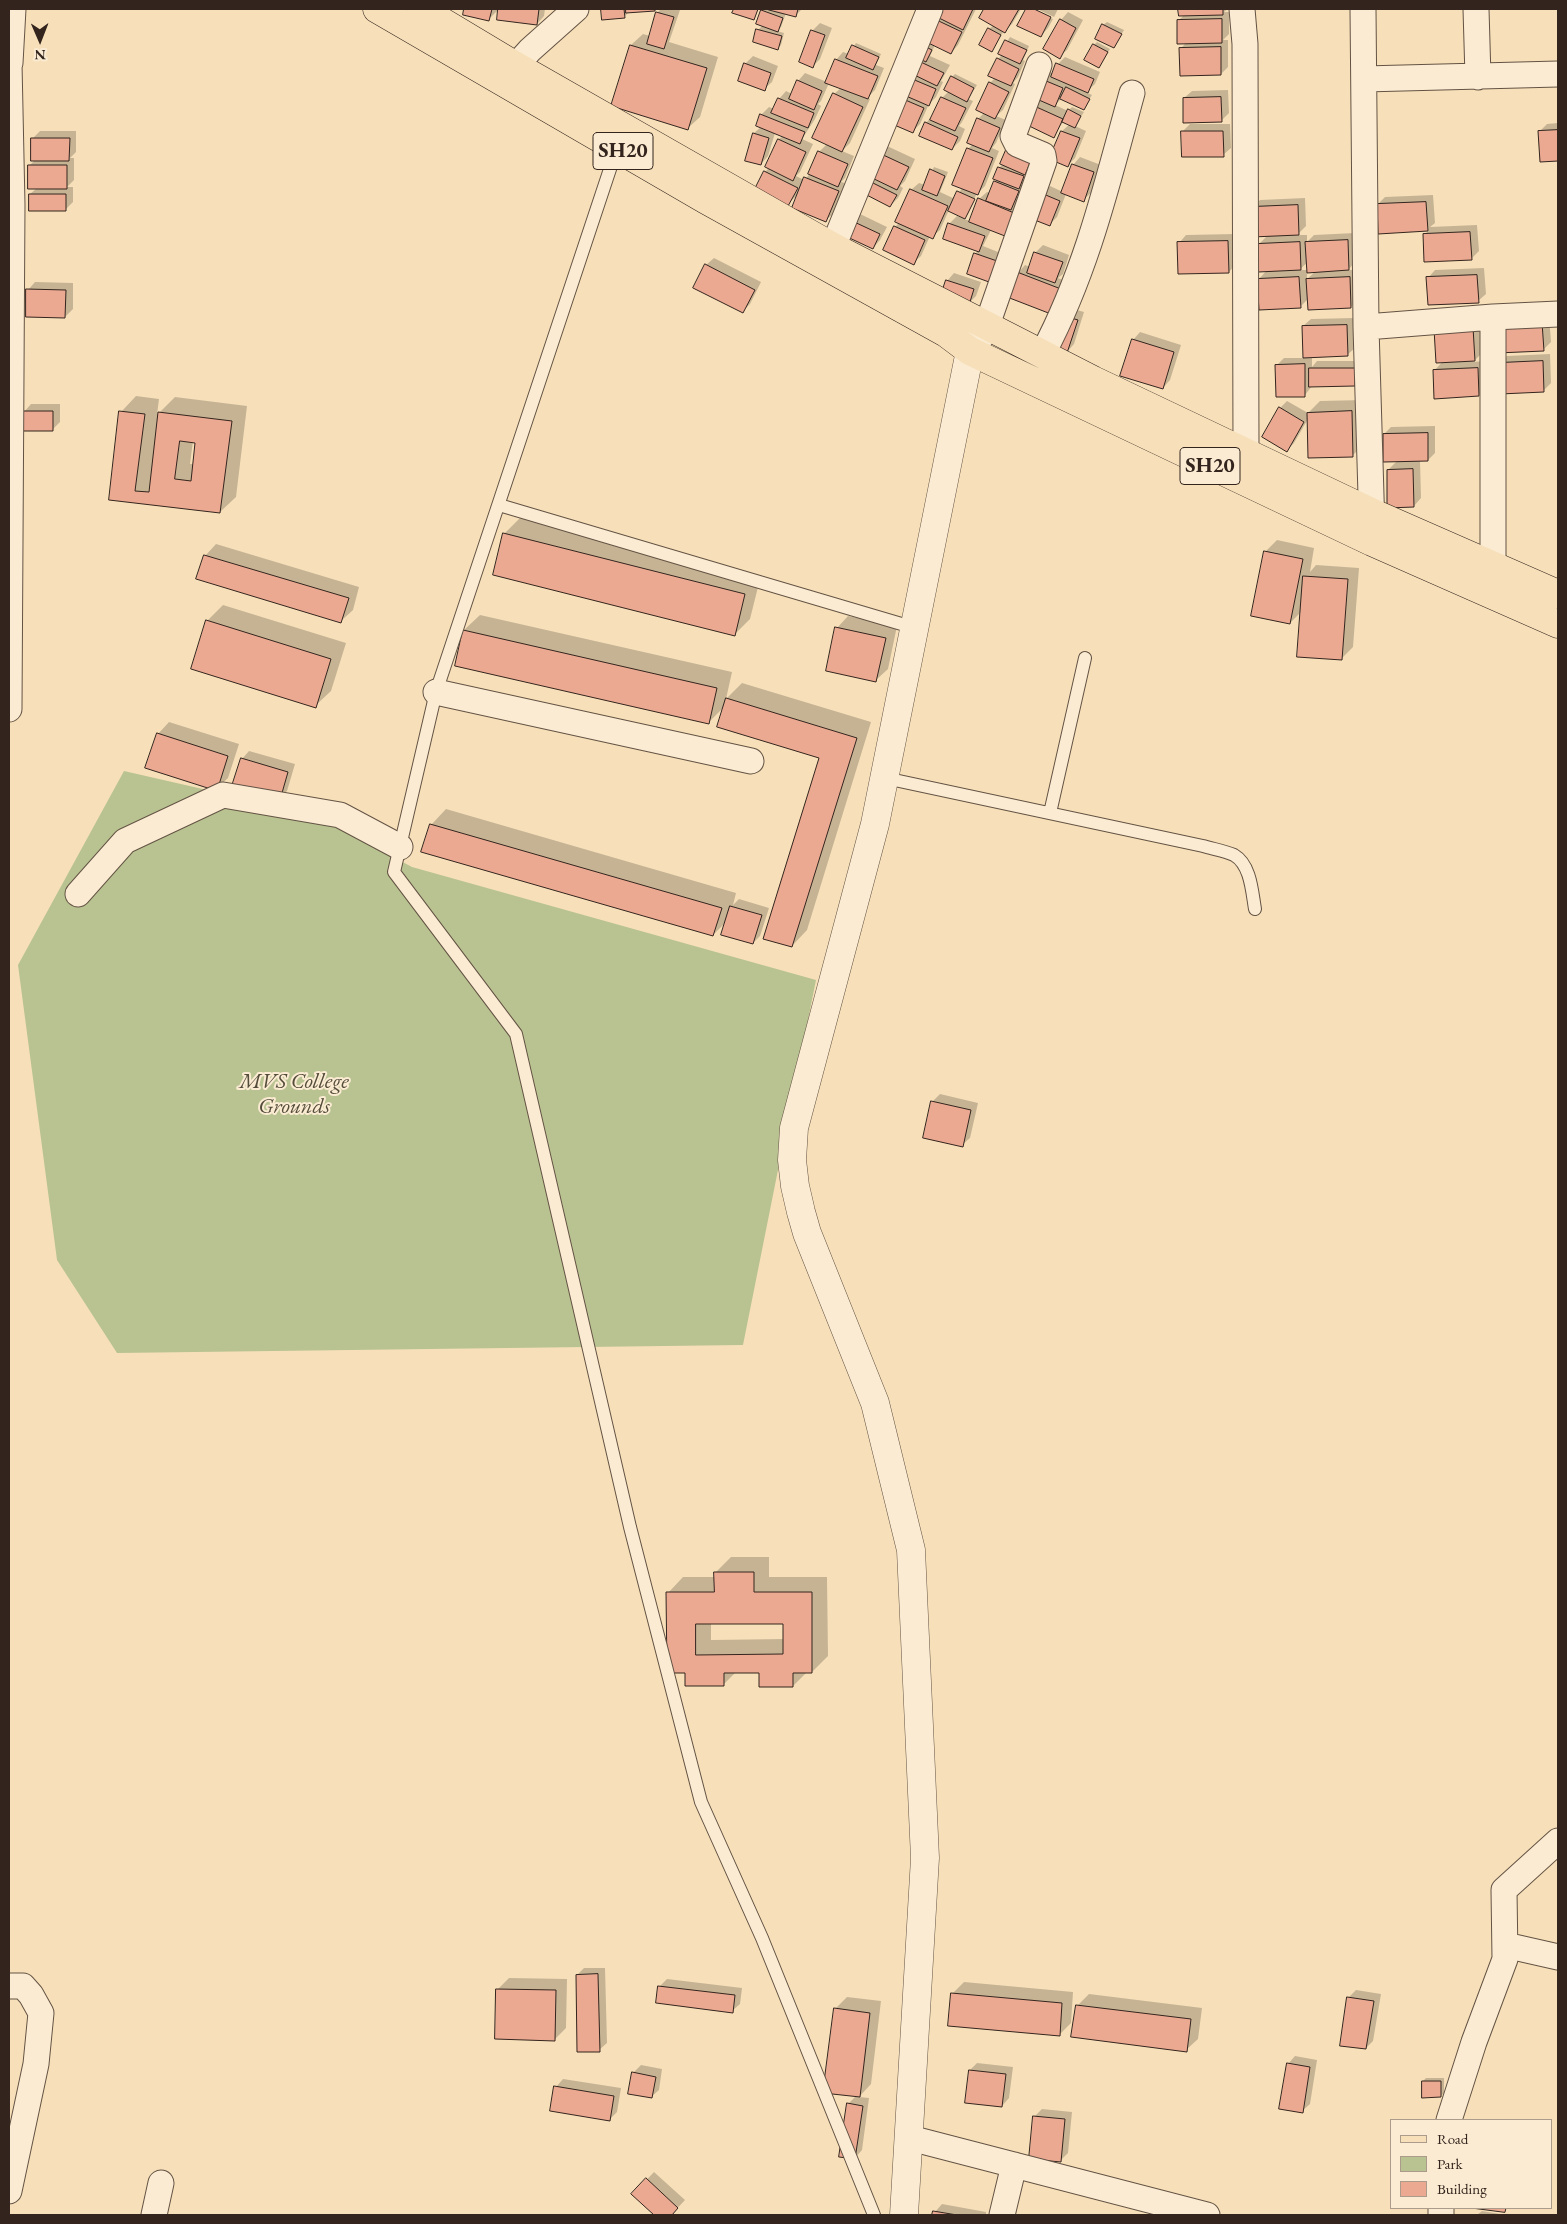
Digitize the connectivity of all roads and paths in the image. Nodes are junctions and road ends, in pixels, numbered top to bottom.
1 (13, 9) edge
2 (377, 9) edge
3 (576, 9) edge
4 (930, 9) edge
5 (1242, 9) edge
6 (1363, 9) edge
7 (1476, 9) edge
8 (433, 19) edge
9 (9, 63) edge
10 (1039, 65) dead end
11 (509, 74) junction
12 (1558, 74) edge
13 (1478, 77) junction
14 (1364, 79) junction
15 (1132, 93) dead end
16 (617, 148) junction
17 (829, 256) junction
18 (1558, 314) edge
19 (1493, 317) junction
20 (987, 325) junction
21 (1366, 327) junction
22 (970, 351) junction
23 (1043, 353) junction
24 (10, 453) edge
25 (1246, 453) junction
26 (498, 505) junction
27 (1371, 512) junction
28 (1372, 542) junction
29 (1493, 566) junction
30 (1558, 594) edge
31 (1558, 624) edge
32 (914, 628) junction
33 (1085, 658) dead end
34 (436, 692) junction
35 (9, 709) edge
36 (751, 761) dead end
37 (885, 778) junction
38 (1050, 814) junction
39 (400, 847) junction
40 (78, 894) dead end
41 (1255, 909) dead end
42 (1558, 1841) edge
43 (1505, 1945) junction
44 (1558, 1956) edge
45 (9, 1986) edge
46 (1448, 2119) edge
47 (910, 2138) junction
48 (1014, 2165) junction
49 (161, 2183) dead end
50 (9, 2191) edge
51 (1158, 2209) edge
52 (154, 2215) edge
53 (874, 2215) edge
54 (904, 2215) edge
55 (1002, 2215) edge
56 (1206, 2215) edge

1 - 9 street
2 - 8 main road, SH20
3 - 11 street
4 - 17 street
5 - 25 street
6 - 14 street
7 - 13 street
8 - 11 main road, SH20
9 - 24 street
10 - 20 street
11 - 16 main road, SH20
11 - 17 main road, SH20
12 - 13 street
13 - 14 street
14 - 21 street
15 - 23 street
16 - 17 main road, SH20
16 - 26 lane
17 - 20 main road, SH20
17 - 22 main road, SH20
18 - 19 street
19 - 21 street
19 - 29 street
20 - 22 street
20 - 23 main road, SH20
21 - 27 street
22 - 28 main road, SH20
22 - 32 street
23 - 25 main road, SH20
24 - 35 street
25 - 27 main road, SH20
26 - 32 lane
26 - 34 lane
27 - 28 street
27 - 29 main road, SH20
28 - 31 main road, SH20
29 - 30 main road, SH20
32 - 37 street
33 - 38 lane
34 - 36 street
34 - 39 lane
37 - 38 lane
37 - 47 street
38 - 41 lane
39 - 40 street
39 - 53 lane
42 - 43 street
43 - 44 street
43 - 46 street
45 - 50 street
47 - 48 street
47 - 54 street
48 - 51 street
48 - 55 street
49 - 52 street
51 - 56 street

